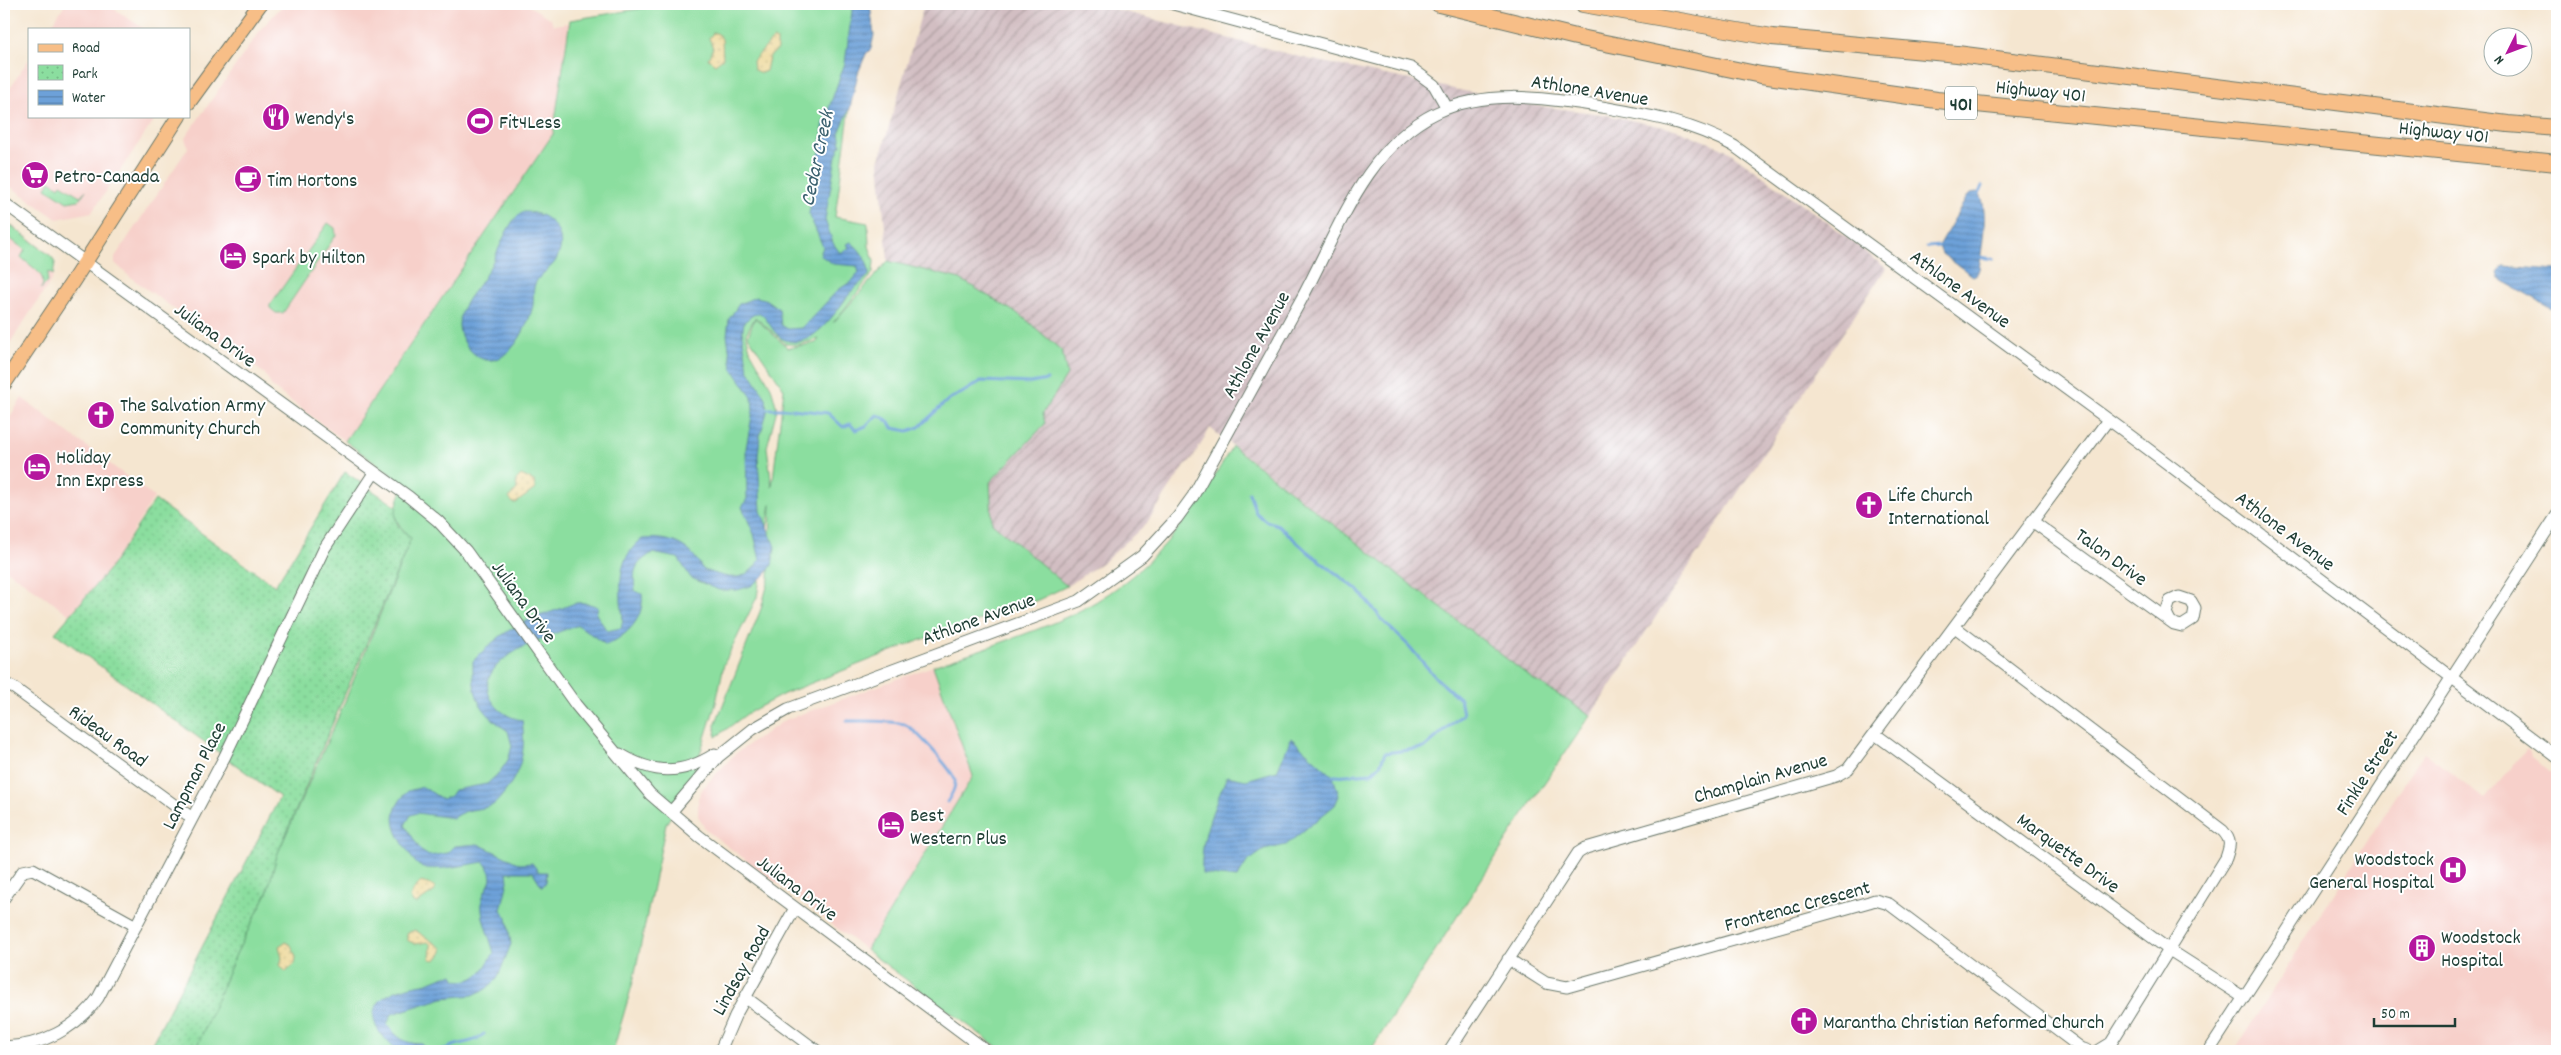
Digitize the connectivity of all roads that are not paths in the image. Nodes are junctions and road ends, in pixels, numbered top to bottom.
1 (260, 4) edge
2 (1173, 4) edge
3 (1438, 4) edge
4 (1583, 4) edge
5 (190, 101) edge
6 (1447, 108) junction
7 (178, 118) edge
8 (2557, 128) edge
9 (2557, 163) edge
10 (4, 203) edge
11 (85, 262) junction
12 (4, 384) edge
13 (2108, 420) junction
14 (374, 473) junction
15 (2557, 515) edge
16 (2032, 521) junction
17 (2170, 621) dead end
18 (1955, 628) junction
19 (2450, 677) junction
20 (4, 684) edge
21 (1876, 734) junction
22 (602, 737) junction
23 (738, 740) junction
24 (2557, 757) edge
25 (671, 812) junction
26 (192, 818) junction
27 (4, 898) edge
28 (795, 908) junction
29 (136, 926) junction
30 (2168, 949) junction
31 (1508, 959) junction
32 (745, 997) junction
33 (2243, 997) junction
34 (4, 1047) edge
35 (720, 1051) edge
36 (818, 1051) edge
37 (987, 1051) edge
38 (1450, 1051) edge
39 (2089, 1051) edge
40 (2098, 1051) edge
41 (2209, 1051) edge

1 - 5 main road
2 - 6 street
3 - 9 highway, Highway 401 / 401
4 - 8 highway, Highway 401
6 - 13 street, Athlone Avenue
6 - 23 street, Athlone Avenue
7 - 11 main road
10 - 11 street, Juliana Drive
11 - 12 main road
11 - 14 street, Juliana Drive
13 - 16 street, Champlain Avenue
13 - 19 street, Athlone Avenue
14 - 22 street, Juliana Drive
14 - 26 street, Lampman Place
15 - 19 street, Finkle Street
16 - 17 street, Talon Drive
16 - 18 street, Champlain Avenue
18 - 21 street, Champlain Avenue
18 - 30 street
19 - 24 street, Athlone Avenue
19 - 33 street, Finkle Street
20 - 26 street, Rideau Road
21 - 30 street, Marquette Drive
21 - 31 street, Champlain Avenue
22 - 23 street
22 - 25 street, Juliana Drive
23 - 25 street, Athlone Avenue
25 - 28 street, Juliana Drive
26 - 29 street, Lampman Place
27 - 29 street
28 - 32 street, Lindsay Road
28 - 37 street, Juliana Drive
29 - 34 street, Lampman Place
30 - 33 street, Marquette Drive
30 - 40 street
31 - 38 street, Champlain Avenue
31 - 39 street, Frontenac Crescent
32 - 35 street, Lindsay Road
32 - 36 street
33 - 41 street, Finkle Street

